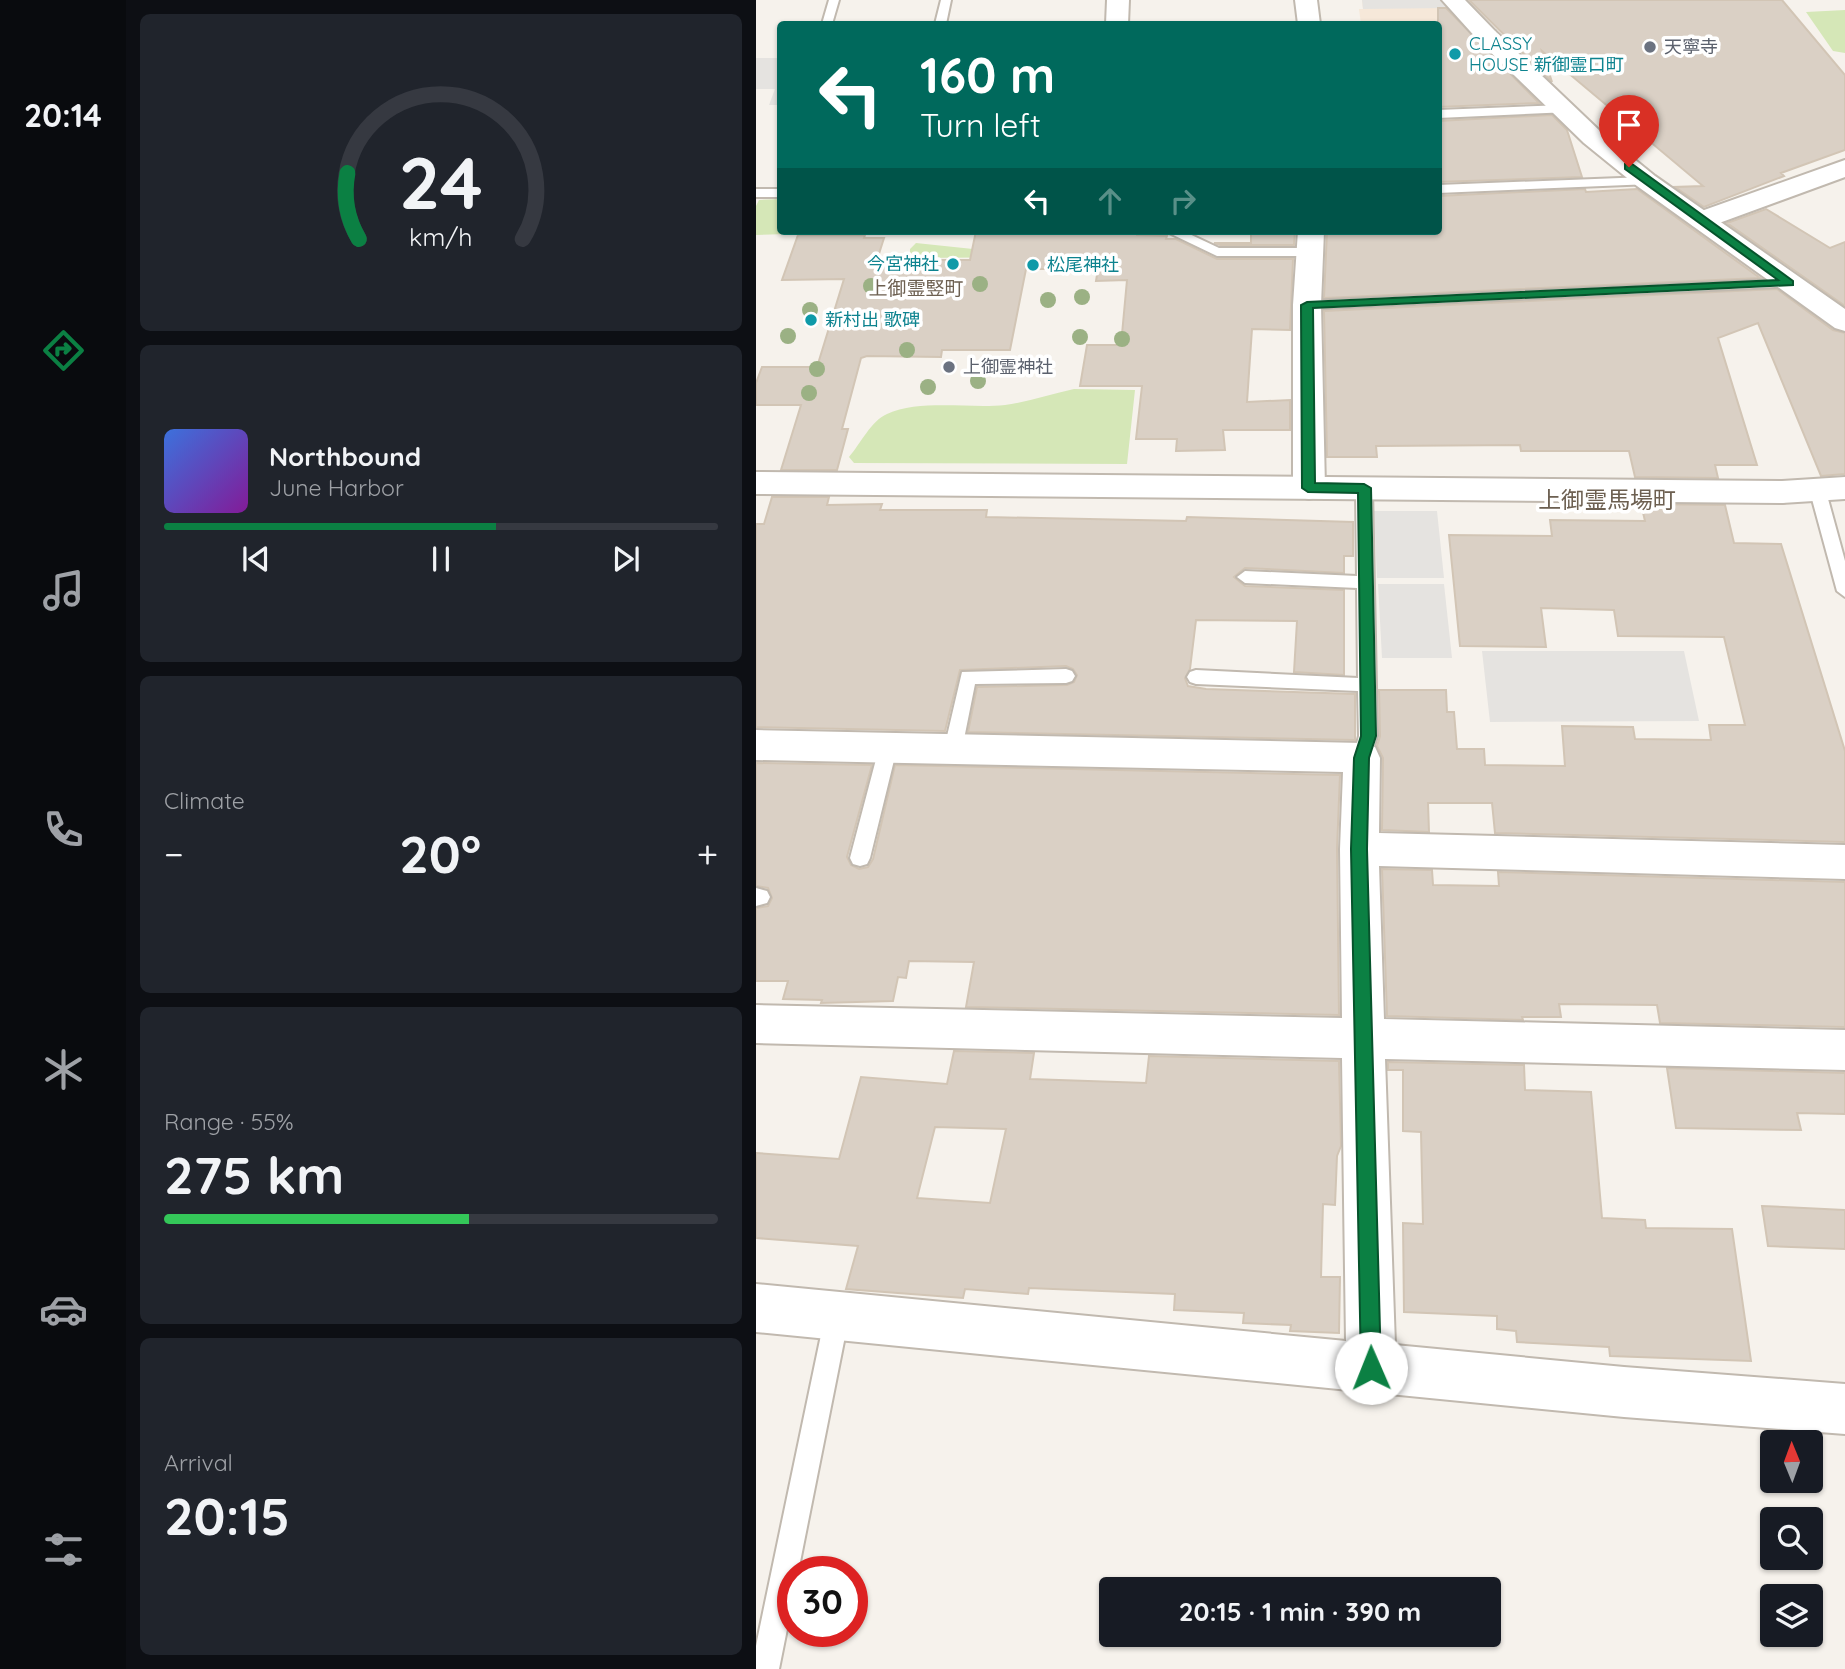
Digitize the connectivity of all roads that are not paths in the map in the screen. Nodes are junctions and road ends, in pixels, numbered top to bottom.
1 (834, 0) edge
2 (946, 0) edge
3 (1118, 0) edge
4 (1306, 0) edge
5 (1453, 0) edge
6 (828, 21) edge
7 (942, 21) edge
8 (1117, 21) edge
9 (1309, 21) edge
10 (1565, 109) junction
11 (1442, 114) edge
12 (1845, 167) edge
13 (1646, 181) junction
14 (1442, 189) edge
15 (777, 192) edge
16 (756, 193) edge
17 (1702, 220) junction
18 (1181, 235) edge
19 (1310, 242) edge
20 (1789, 283) junction
21 (1307, 305) junction
22 (1845, 322) edge
23 (756, 483) edge
24 (1308, 488) junction
25 (1364, 488) junction
26 (1831, 488) edge
27 (1245, 578) dead end
28 (1366, 582) junction
29 (1845, 591) edge
30 (1066, 676) dead end
31 (1196, 677) dead end
32 (1367, 685) junction
33 (756, 745) edge
34 (888, 748) junction
35 (953, 749) junction
36 (1362, 758) junction
37 (1359, 849) junction
38 (860, 858) dead end
39 (1845, 862) edge
40 (756, 1024) edge
41 (1364, 1038) junction
42 (1845, 1050) edge
43 (756, 1308) edge
44 (837, 1316) junction
45 (1371, 1368) junction
46 (1845, 1409) edge
47 (765, 1669) edge

1 - 6 lane
2 - 7 lane
3 - 8 street
4 - 9 street
5 - 10 street
10 - 11 lane
10 - 13 street
12 - 17 street
13 - 14 lane
13 - 17 street
15 - 16 lane
17 - 20 street
18 - 19 lane
19 - 21 street
20 - 21 lane
20 - 22 street
21 - 24 street
23 - 24 street
24 - 25 street
25 - 26 street
25 - 28 lane
26 - 29 lane
27 - 28 lane
28 - 32 lane
30 - 35 lane
31 - 32 lane
32 - 36 lane
33 - 34 street
34 - 35 street
34 - 38 lane
35 - 36 street
36 - 37 street
37 - 39 street
37 - 41 street
40 - 41 street
41 - 42 street
41 - 45 street
43 - 44 street
44 - 45 street
44 - 47 lane
45 - 46 street

